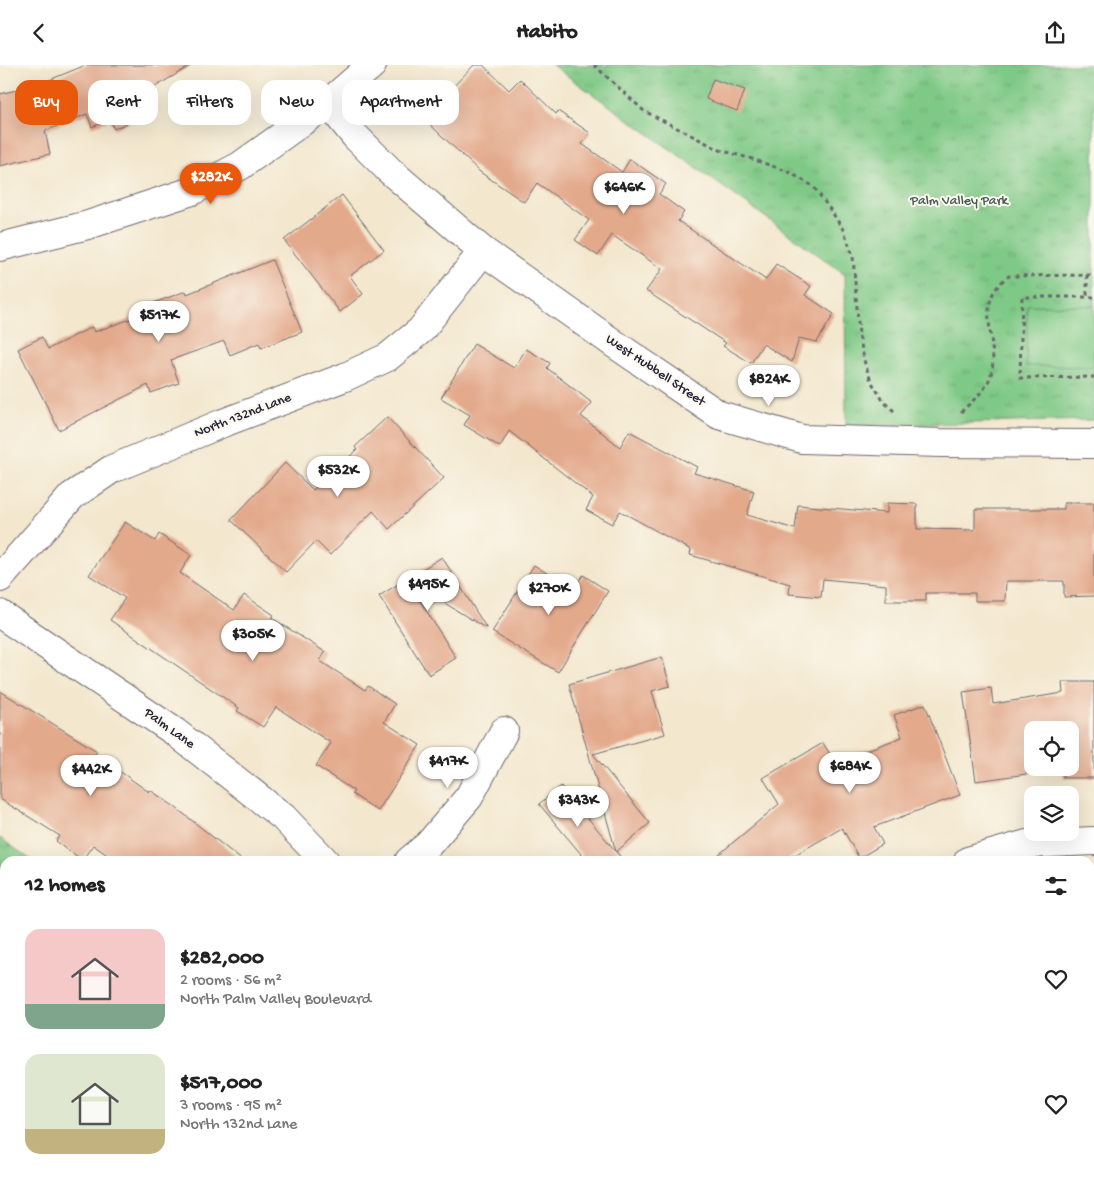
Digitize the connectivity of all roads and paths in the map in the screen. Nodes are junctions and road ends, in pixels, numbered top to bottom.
1 (372, 65) edge
2 (594, 65) edge
3 (332, 100) edge
4 (332, 108) edge
5 (297, 125) edge
6 (0, 247) edge
7 (483, 251) junction
8 (1088, 275) junction
9 (1094, 275) edge
10 (1088, 297) junction
11 (1094, 297) edge
12 (1094, 377) edge
13 (961, 412) dead end
14 (902, 419) dead end
15 (1094, 444) edge
16 (0, 578) edge
17 (0, 614) edge
18 (504, 731) dead end
19 (1094, 841) edge
20 (320, 856) edge
21 (414, 856) edge
22 (985, 856) edge

1 - 3 street
2 - 14 path
4 - 7 street, West Hubbell Street
5 - 6 street
7 - 15 street, West Hubbell Street
7 - 16 street, North 132nd Lane
8 - 9 path
8 - 10 path
8 - 13 path
10 - 11 path
10 - 12 path
17 - 20 street, Palm Lane
18 - 21 street
19 - 22 street

